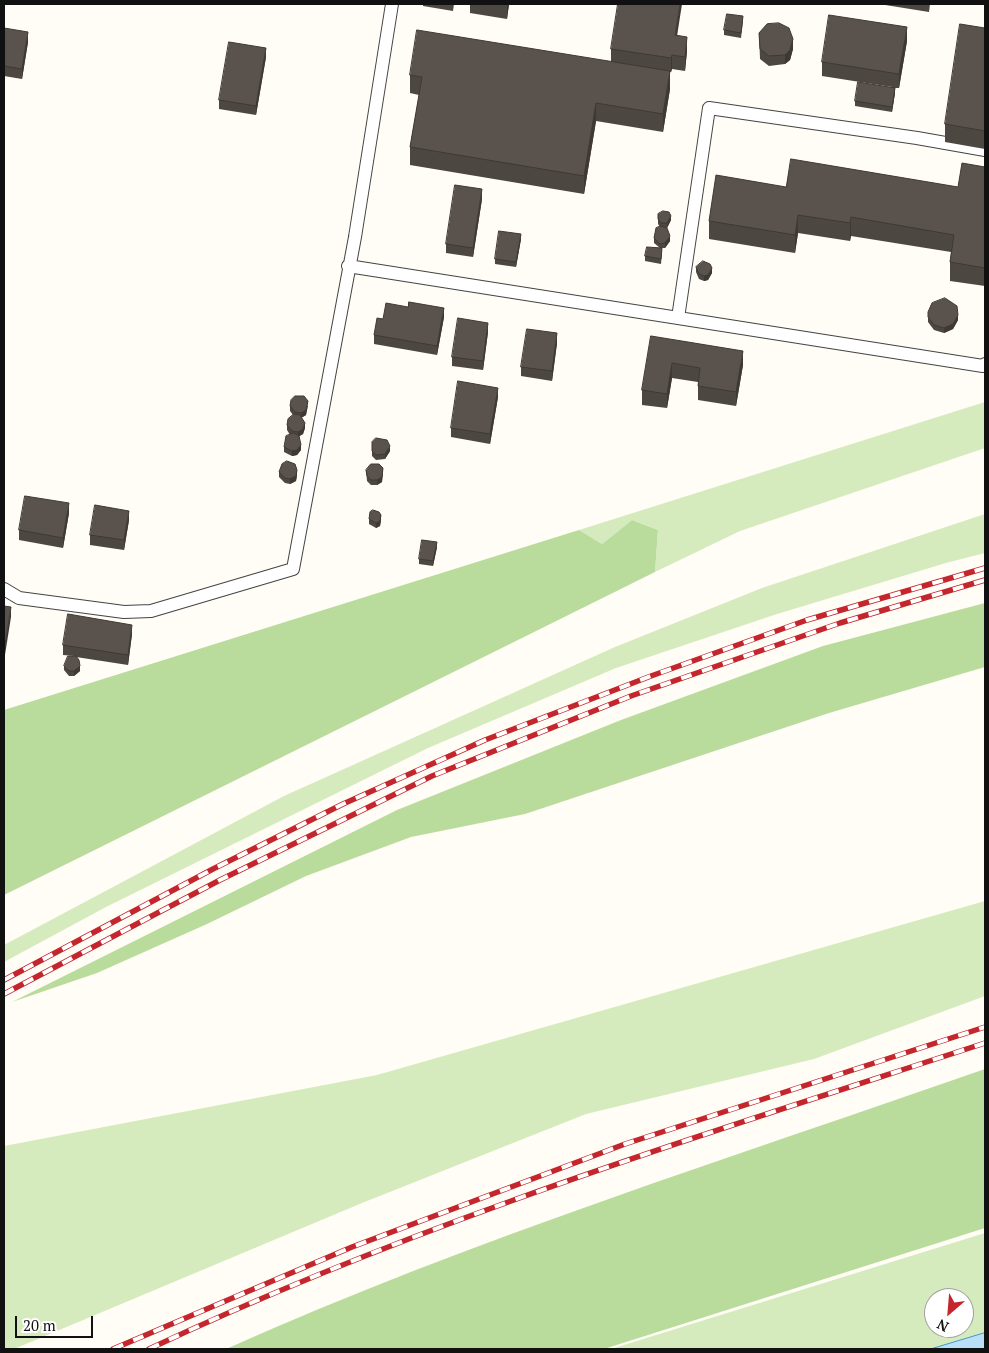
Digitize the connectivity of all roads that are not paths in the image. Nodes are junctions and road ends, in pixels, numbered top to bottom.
1 (392, 4) edge
2 (985, 150) edge
3 (348, 266) junction
4 (678, 318) junction
5 (985, 364) edge
6 (4, 589) edge

1 - 3 lane
2 - 4 lane
3 - 4 lane
3 - 6 lane
4 - 5 lane

